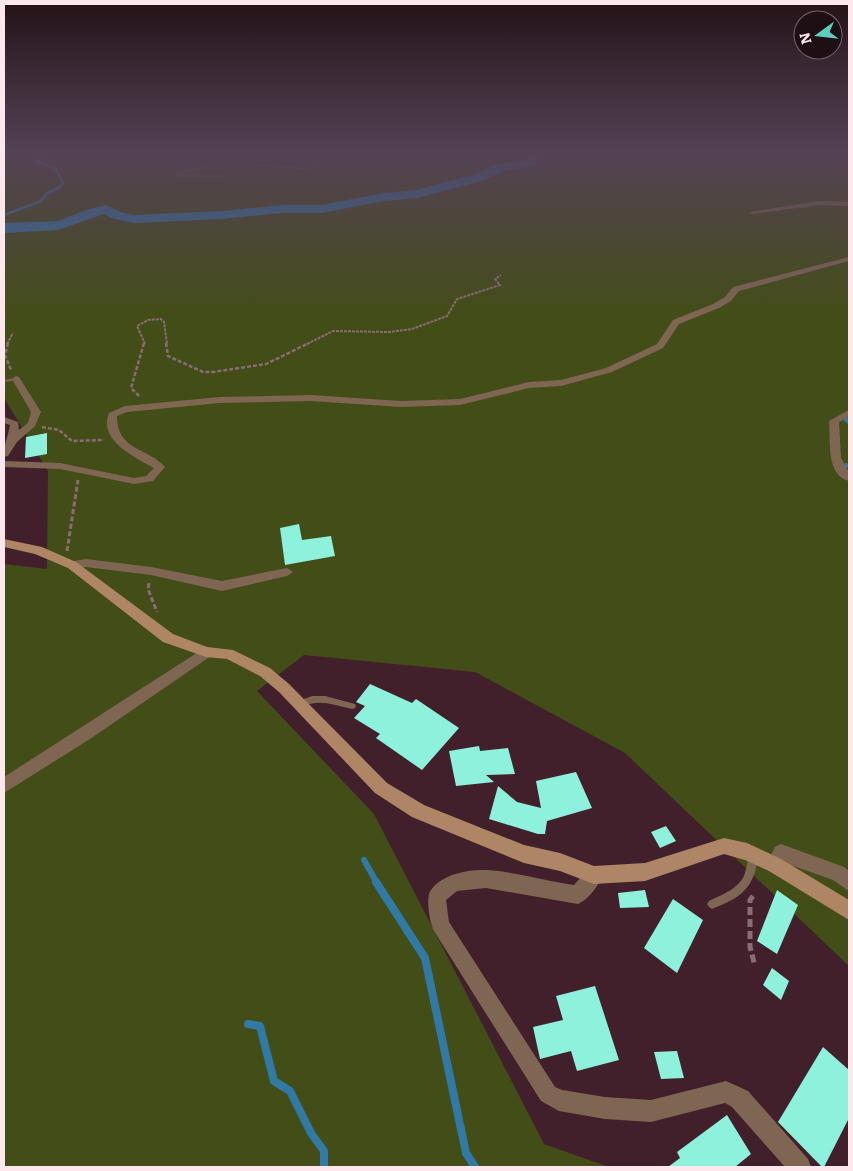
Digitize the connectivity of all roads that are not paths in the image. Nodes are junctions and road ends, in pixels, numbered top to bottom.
1 (792, 207) edge
2 (752, 212) dead end
3 (849, 259) edge
4 (16, 379) joint
5 (4, 381) edge
6 (849, 413) edge
7 (4, 420) edge
8 (13, 440) junction
9 (4, 454) edge
10 (4, 464) edge
11 (849, 478) edge
12 (4, 543) edge
13 (72, 565) junction
14 (287, 572) dead end
15 (206, 652) junction
16 (299, 704) junction
17 (352, 706) dead end
18 (4, 786) edge
19 (753, 854) junction
20 (775, 865) junction
21 (594, 875) junction
22 (849, 882) edge
23 (712, 904) dead end
24 (849, 911) edge
25 (791, 1162) edge

1 - 2 street
3 - 10 street
4 - 5 lane
4 - 8 street
6 - 11 street
7 - 8 street
8 - 9 street
12 - 13 street
13 - 14 street
13 - 15 street
15 - 16 street
15 - 18 street
16 - 17 lane
16 - 21 street
19 - 20 street
19 - 21 street
19 - 23 lane
20 - 22 street
20 - 24 street
21 - 25 street

